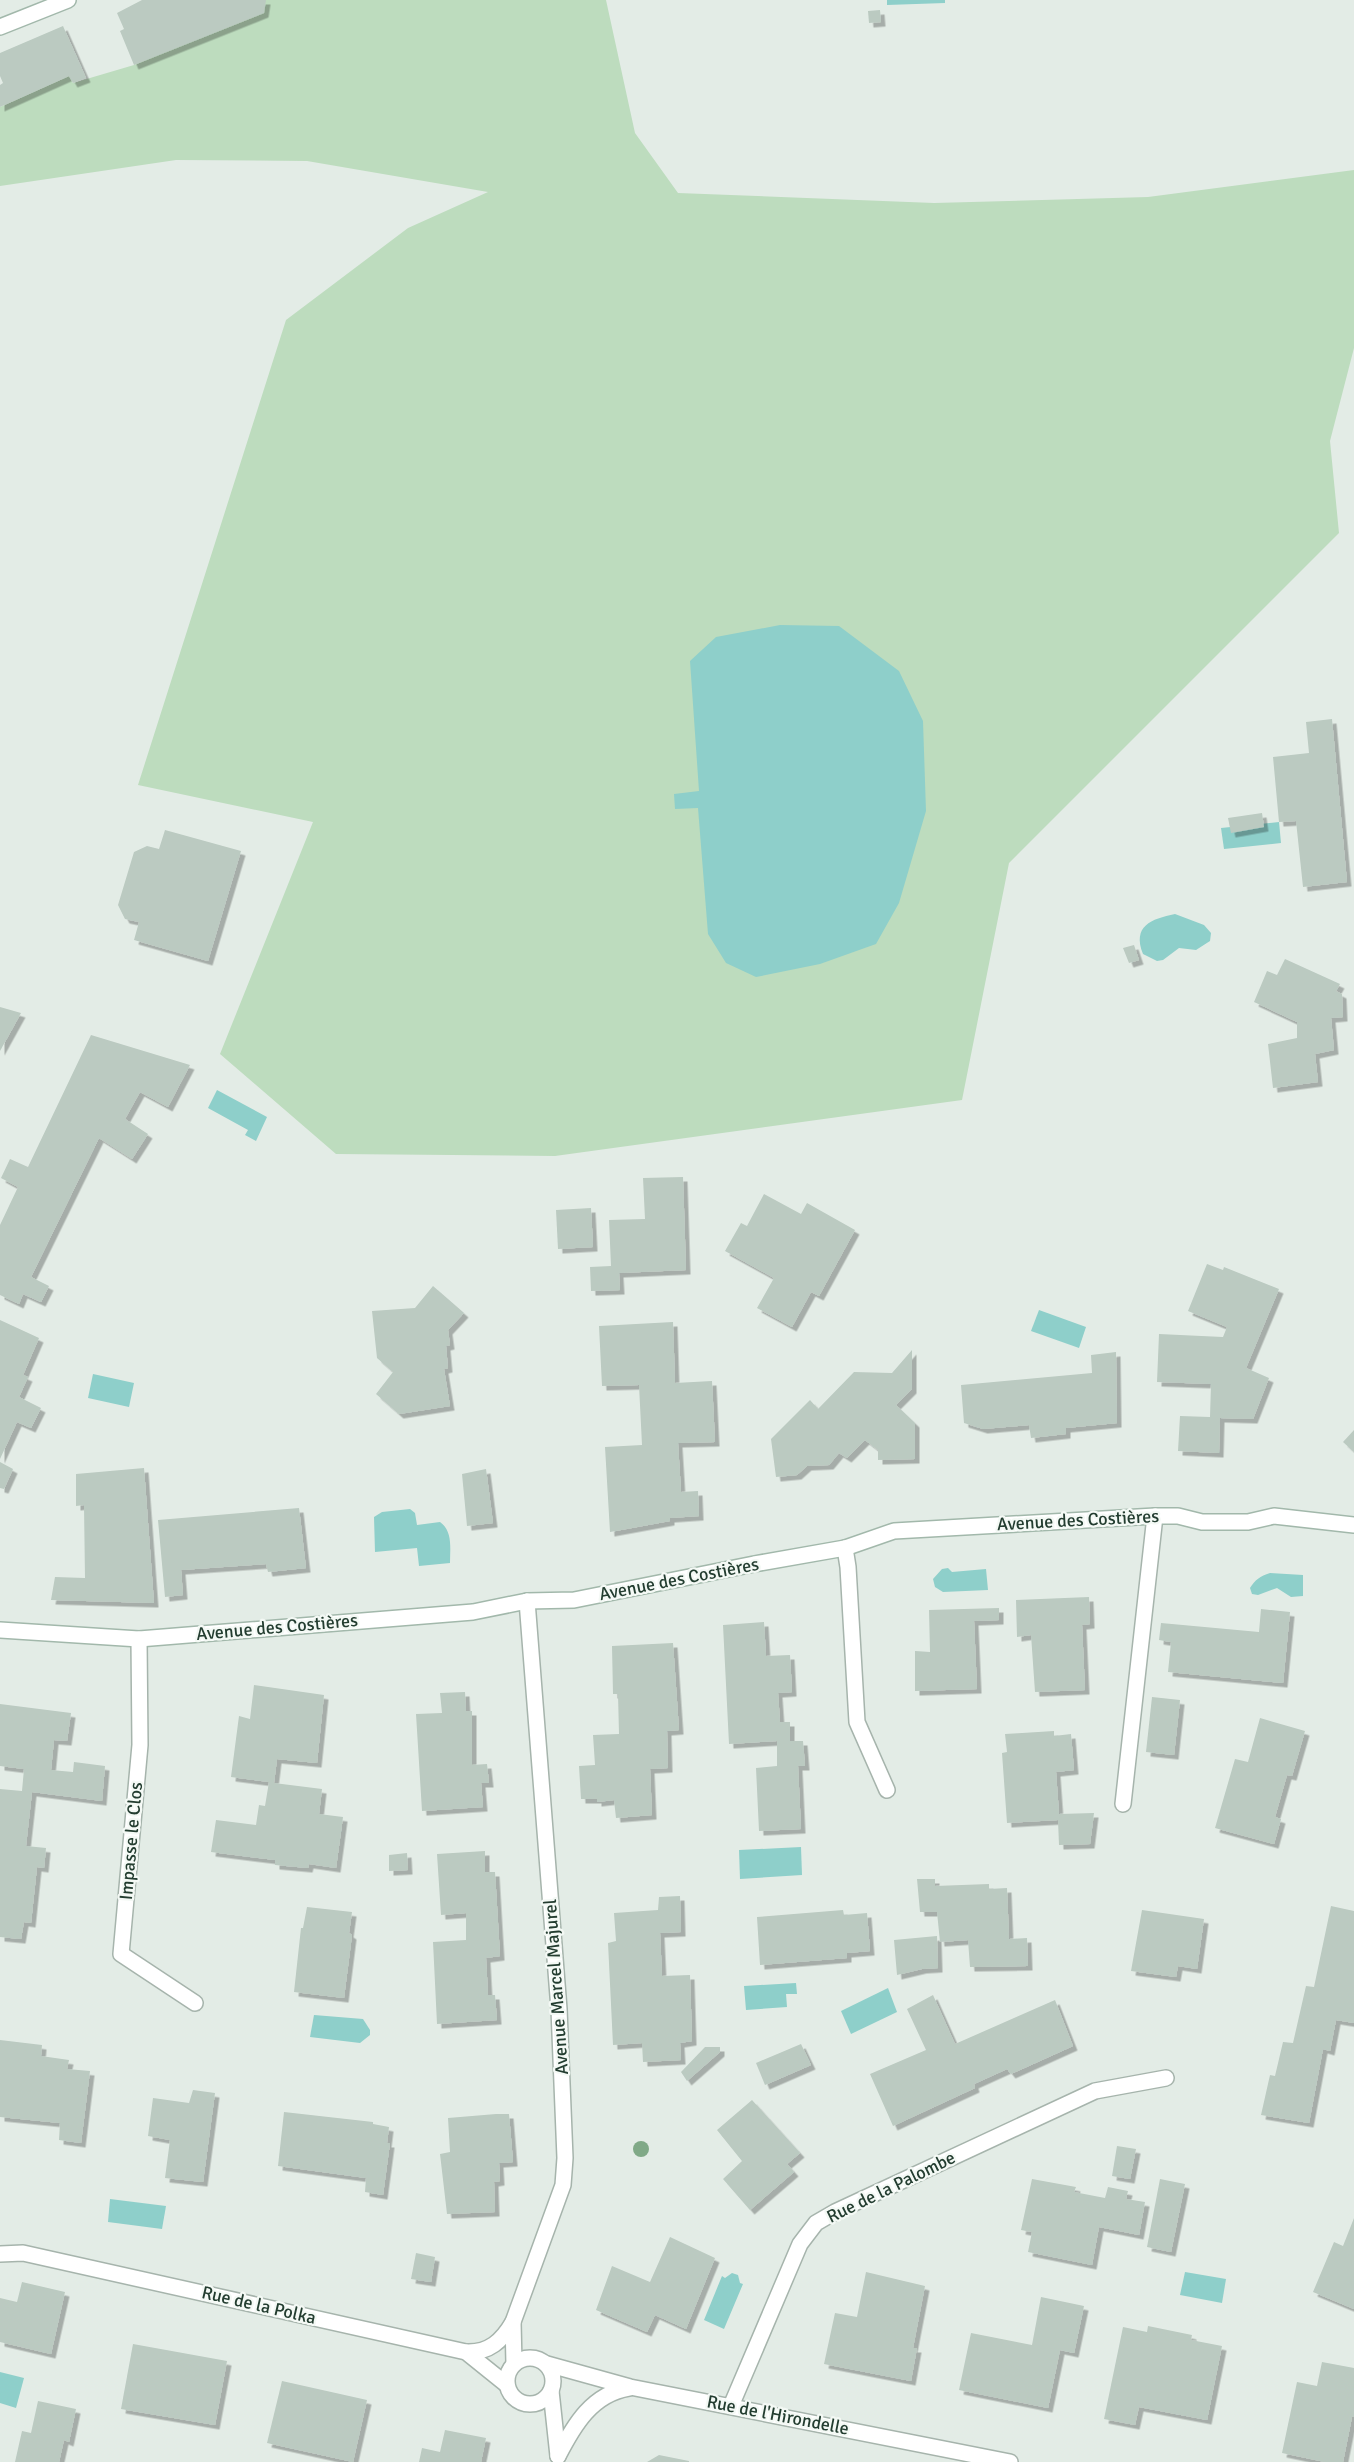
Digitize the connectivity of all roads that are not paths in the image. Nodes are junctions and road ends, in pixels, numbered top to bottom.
1 (68, 0) edge
2 (0, 27) edge
3 (1155, 1516) junction
4 (1354, 1525) edge
5 (845, 1548) junction
6 (527, 1601) junction
7 (0, 1630) edge
8 (138, 1639) junction
9 (887, 1790) dead end
10 (1123, 1804) dead end
11 (195, 2003) dead end
12 (1166, 2078) dead end
13 (0, 2254) edge
14 (513, 2322) junction
15 (466, 2352) junction
16 (514, 2364) junction
17 (547, 2364) junction
18 (507, 2385) junction
19 (630, 2387) junction
20 (551, 2391) junction
21 (731, 2406) junction
22 (557, 2459) edge
23 (1010, 2462) edge

1 - 2 street
3 - 4 street, Avenue des Costières
3 - 5 street, Avenue des Costières
3 - 10 street
5 - 6 street, Avenue des Costières
5 - 9 street
6 - 8 street, Avenue des Costières
6 - 14 street, Avenue Marcel Majurel
7 - 8 street, Avenue des Costières
8 - 11 street, Impasse le Clos
12 - 21 street, Rue de la Palombe
13 - 15 street, Rue de la Polka
14 - 15 street
14 - 16 street, Avenue Marcel Majurel
15 - 18 street, Rue de la Polka
16 - 17 street
16 - 18 street, Avenue Marcel Majurel
17 - 19 street, Rue de l'Hirondelle
17 - 20 street
18 - 20 street
19 - 21 street, Rue de l'Hirondelle
19 - 22 street
20 - 22 street
21 - 23 street, Rue de l'Hirondelle

